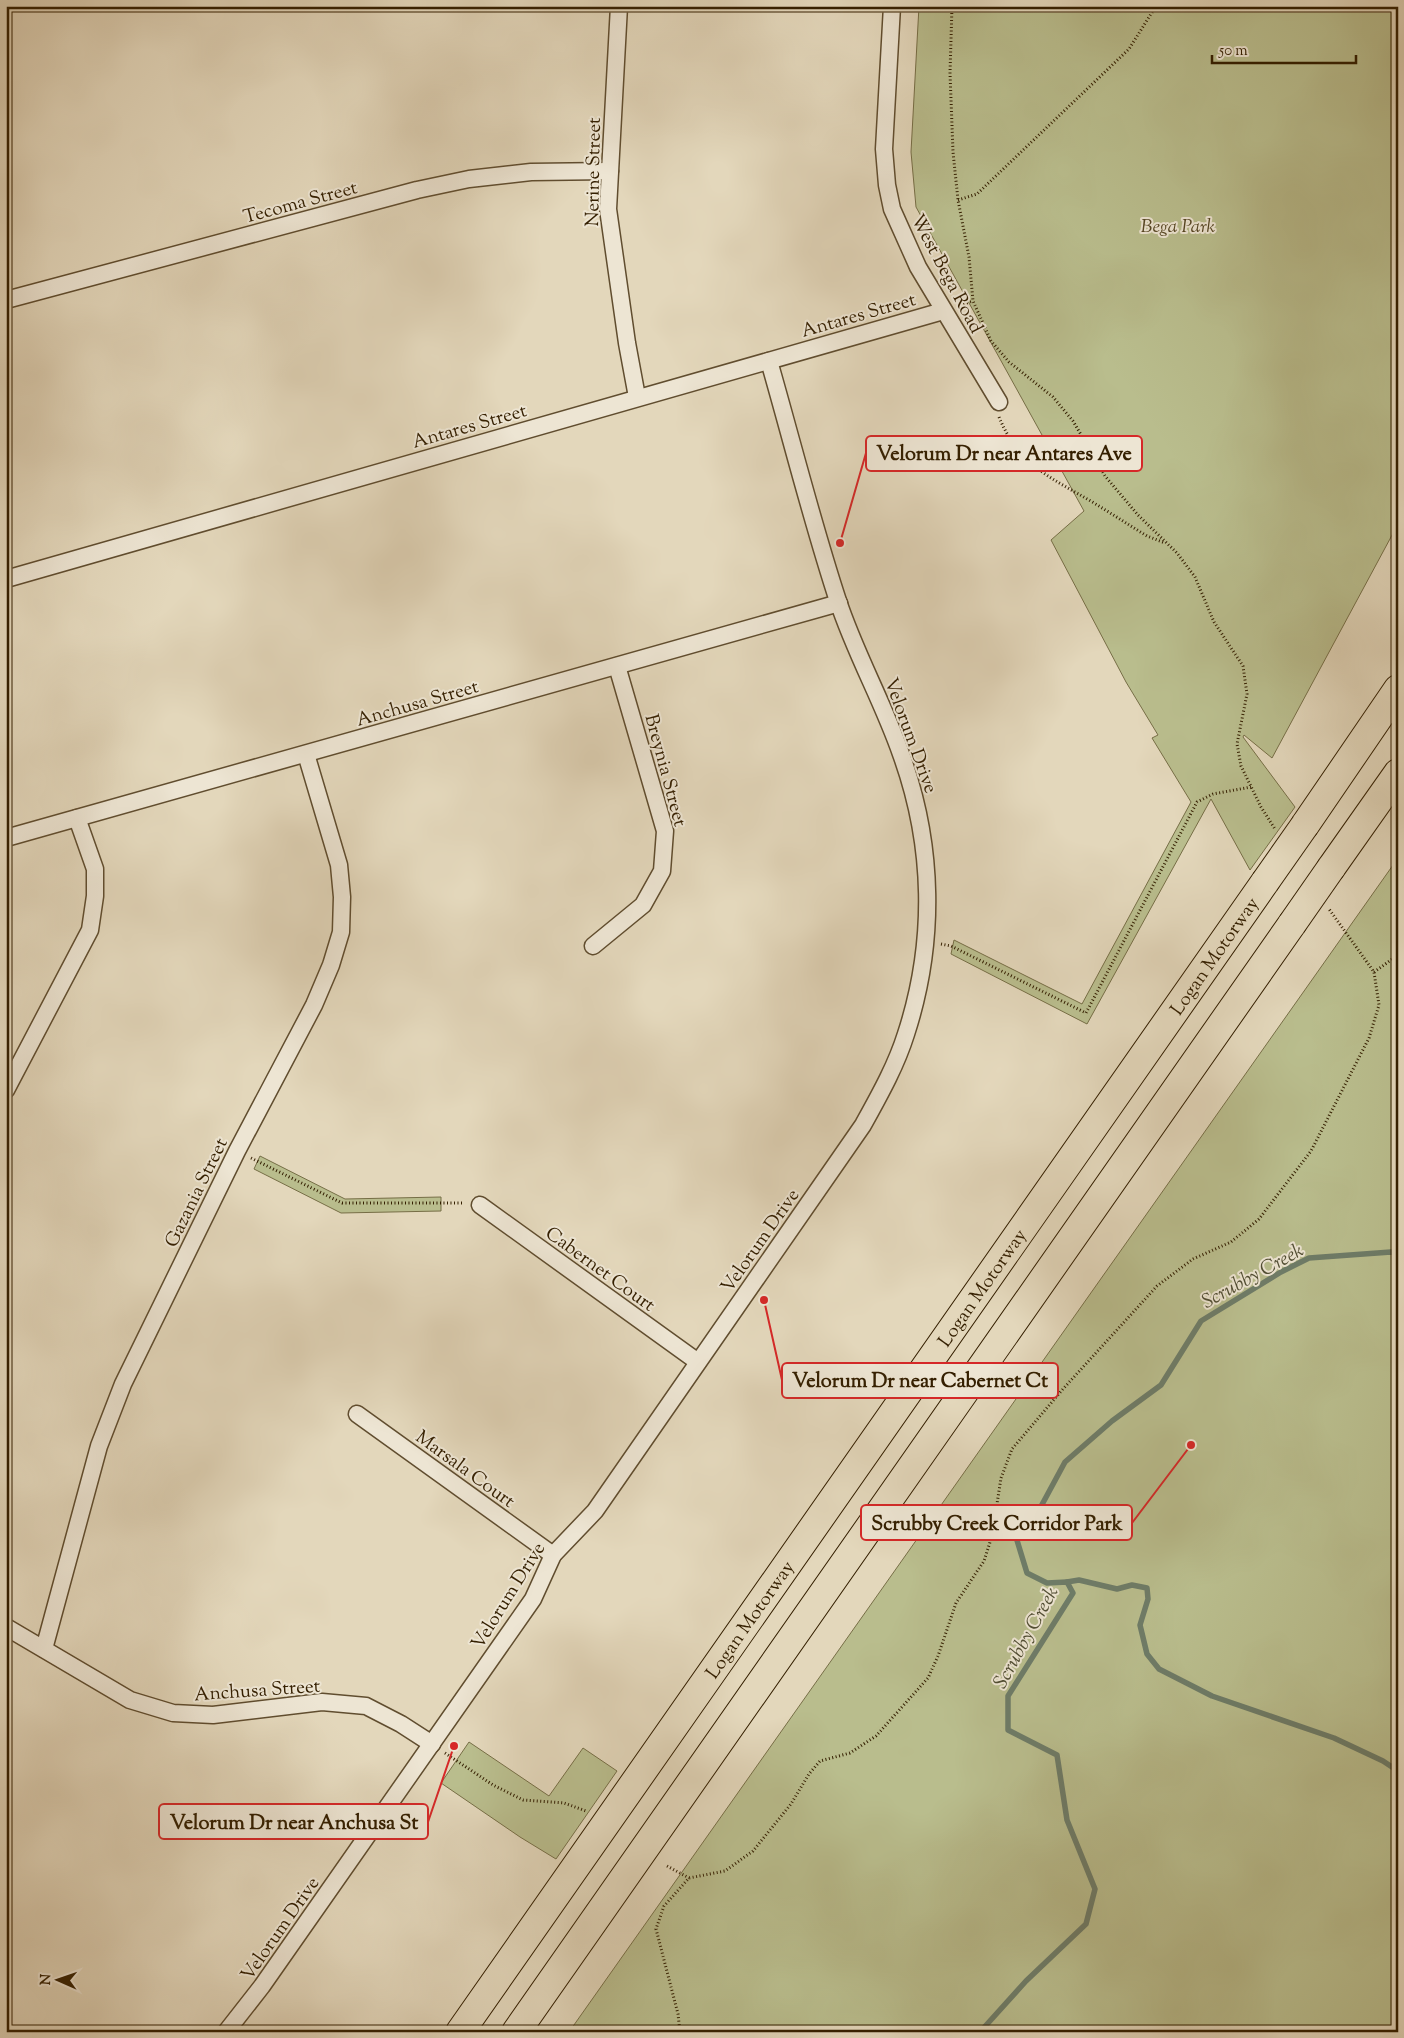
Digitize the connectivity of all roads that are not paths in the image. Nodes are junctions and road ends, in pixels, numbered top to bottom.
1 (619, 6) edge
2 (892, 6) edge
3 (610, 171) junction
4 (6, 300) edge
5 (943, 310) junction
6 (769, 361) junction
7 (637, 397) junction
8 (999, 402) road end
9 (6, 579) edge
10 (839, 603) junction
11 (617, 666) junction
12 (1398, 689) edge
13 (306, 754) junction
14 (1398, 772) edge
15 (77, 818) junction
16 (6, 838) edge
17 (593, 946) dead end
18 (6, 1090) edge
19 (480, 1205) road end
20 (698, 1362) junction
21 (357, 1414) dead end
22 (553, 1555) junction
23 (6, 1627) edge
24 (44, 1649) junction
25 (432, 1744) junction
26 (226, 2032) edge
27 (460, 2032) edge
28 (516, 2032) edge

1 - 3 street, Nerine Street
2 - 5 street, West Bega Road
3 - 4 street, Tecoma Street
3 - 7 street, Nerine Street
5 - 6 street, Antares Street
5 - 8 street, West Bega Road
6 - 7 street, Antares Street
6 - 10 street, Velorum Drive
7 - 9 street, Antares Street
10 - 11 street, Anchusa Street
10 - 20 street, Velorum Drive
11 - 13 street, Anchusa Street
11 - 17 street, Breynia Street
12 - 27 highway, Logan Motorway, bridge
13 - 15 street, Anchusa Street
13 - 24 street, Gazania Street
14 - 28 highway, bridge
15 - 16 street, Anchusa Street
15 - 18 street
19 - 20 street, Cabernet Court
20 - 22 street, Velorum Drive
21 - 22 street, Marsala Court
22 - 25 street, Velorum Drive
23 - 24 street, Anchusa Street
24 - 25 street, Anchusa Street
25 - 26 street, Velorum Drive

